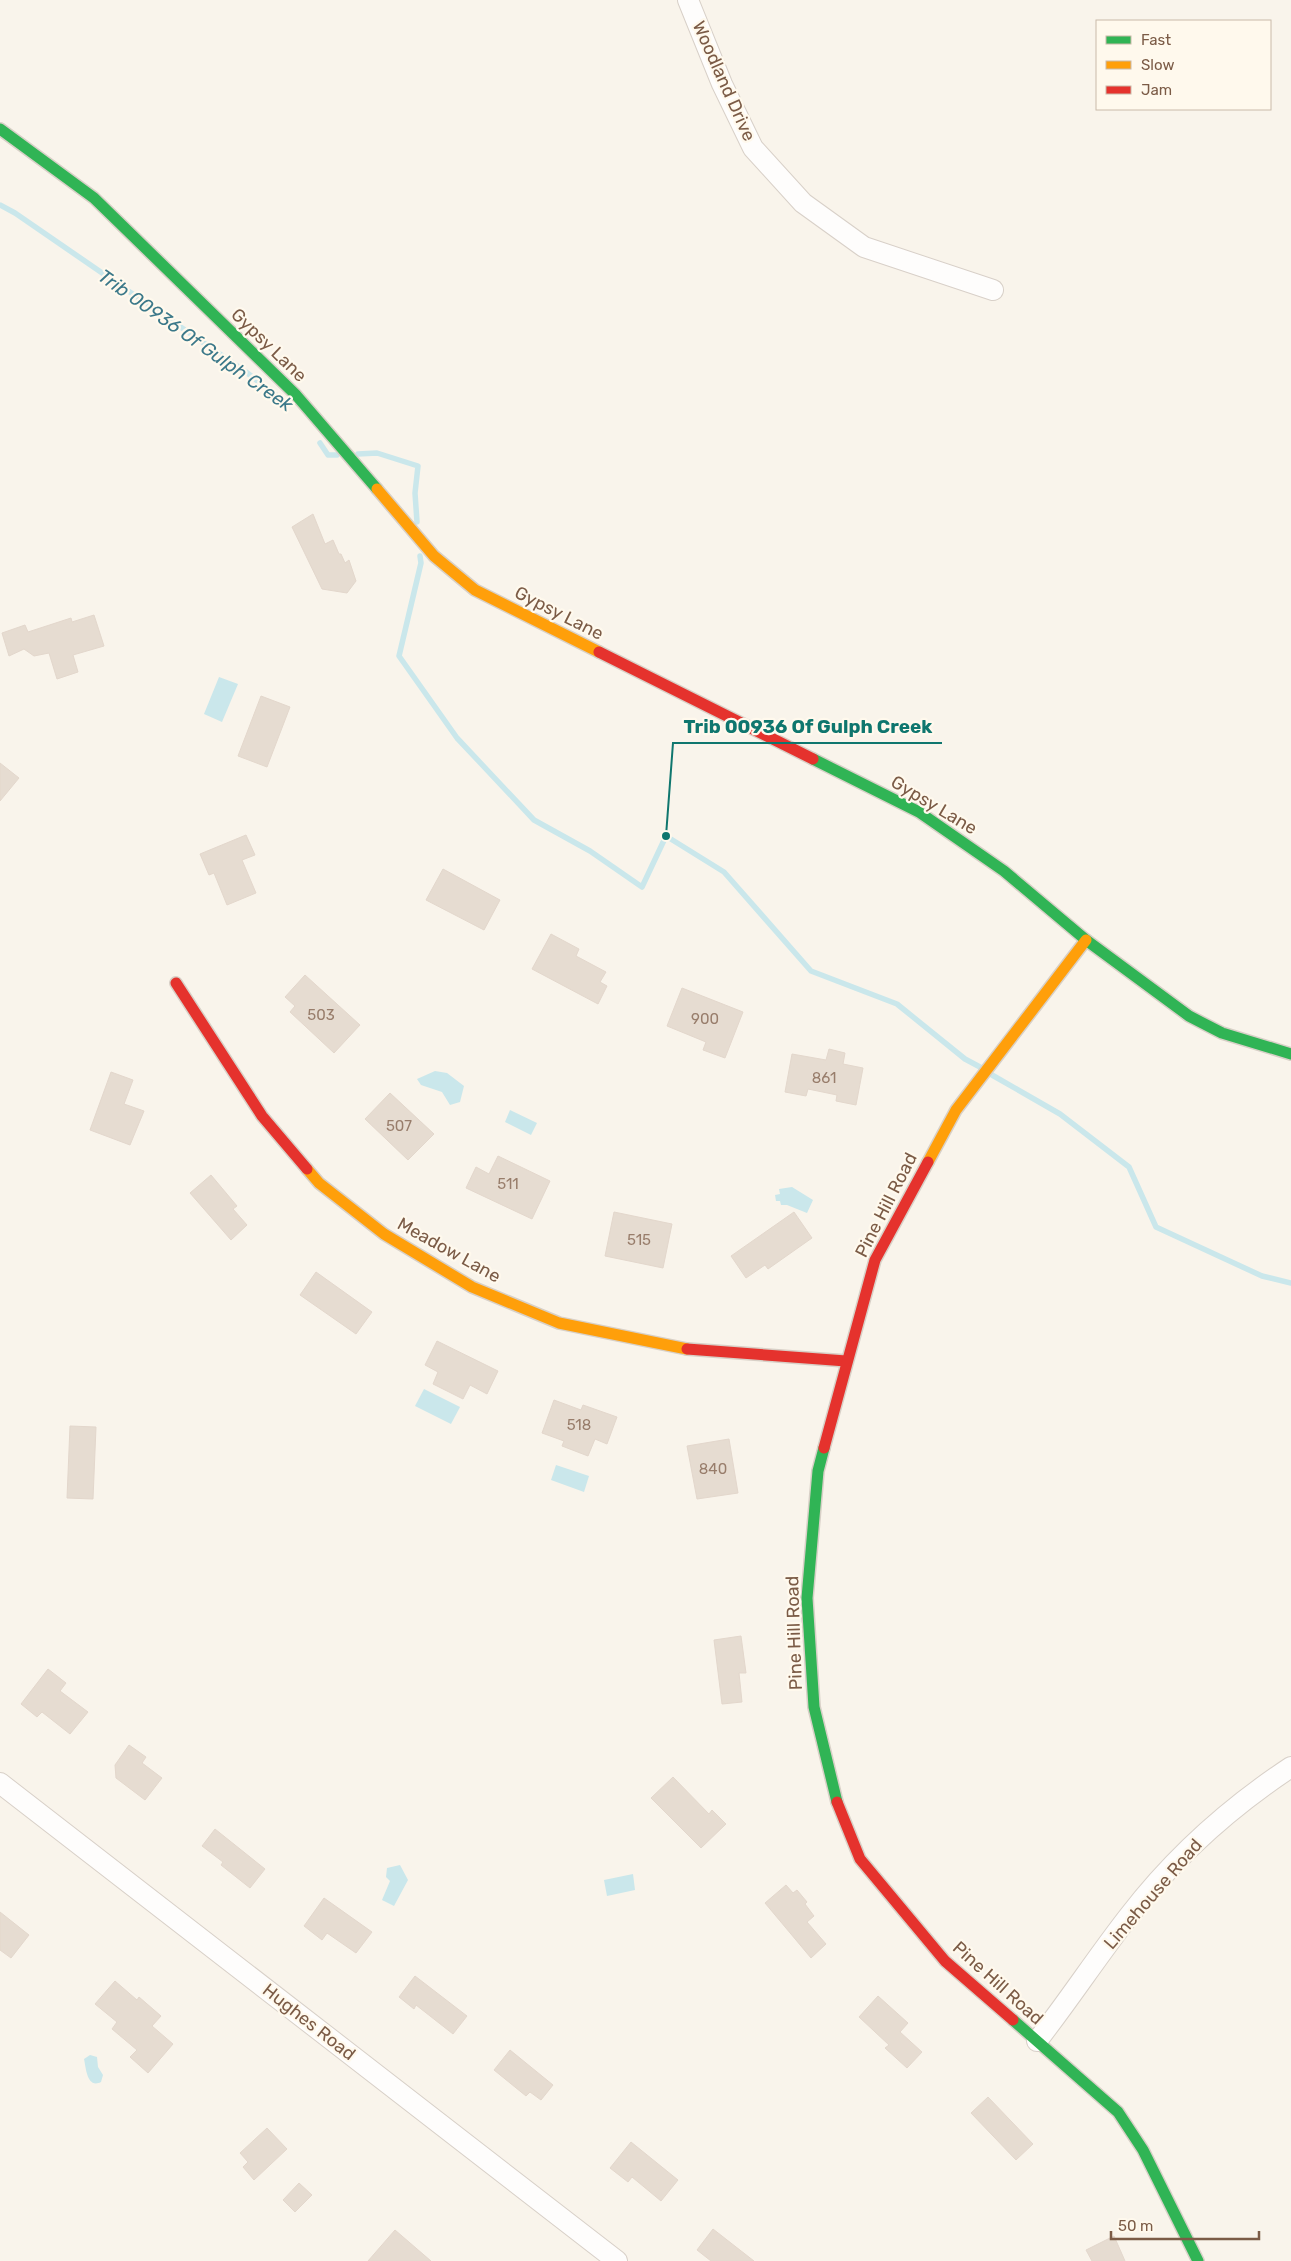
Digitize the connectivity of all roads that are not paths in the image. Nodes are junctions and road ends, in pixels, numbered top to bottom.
1 (688, 0) edge
2 (0, 129) edge
3 (993, 290) dead end
4 (1086, 940) junction
5 (176, 983) dead end
6 (1291, 1054) edge
7 (846, 1361) junction
8 (1291, 1767) edge
9 (0, 1784) edge
10 (1037, 2041) junction
11 (617, 2261) edge
12 (1198, 2261) edge

1 - 3 street, Woodland Drive
2 - 4 street, Gypsy Lane
4 - 6 street, Gypsy Lane
4 - 7 street, Pine Hill Road
5 - 7 street, Meadow Lane
7 - 10 street, Pine Hill Road
8 - 10 street, Limehouse Road
9 - 11 street, Hughes Road
10 - 12 street, Pine Hill Road

